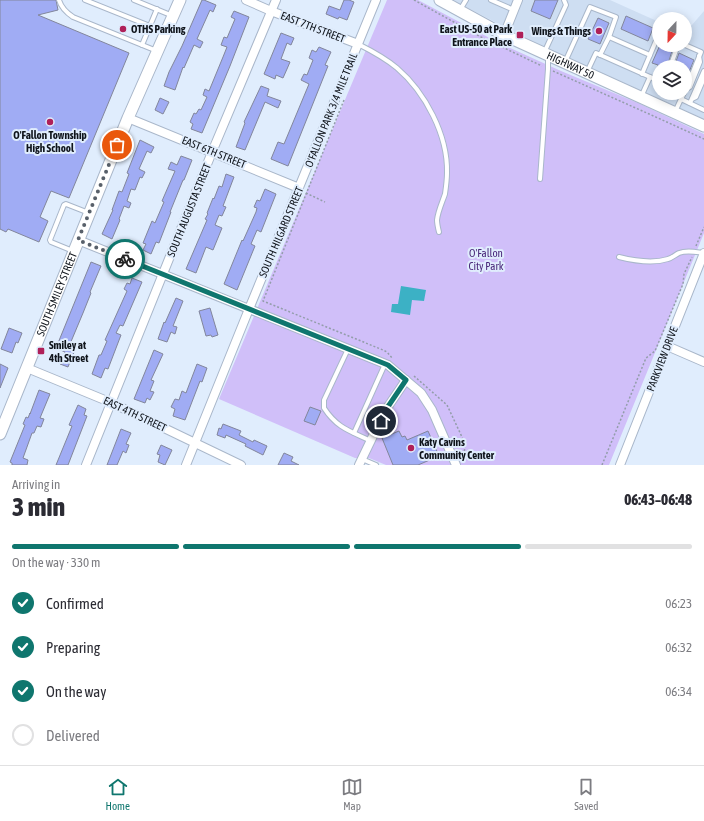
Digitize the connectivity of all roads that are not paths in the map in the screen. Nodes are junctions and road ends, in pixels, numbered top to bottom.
1 (59, 0) edge
2 (85, 0) edge
3 (134, 0) edge
4 (180, 0) edge
5 (246, 0) edge
6 (276, 0) edge
7 (376, 0) edge
8 (440, 0) edge
9 (466, 0) edge
10 (491, 0) edge
11 (518, 0) edge
12 (564, 0) edge
13 (156, 9) junction
14 (514, 10) junction
15 (271, 11) junction
16 (460, 11) junction
17 (173, 16) junction
18 (150, 26) junction
19 (504, 35) junction
20 (609, 37) junction
21 (358, 44) junction
22 (142, 45) junction
23 (692, 48) edge
24 (158, 51) junction
25 (652, 51) edge
26 (546, 54) junction
27 (600, 56) junction
28 (650, 56) junction
29 (565, 63) junction
30 (704, 71) edge
31 (692, 72) edge
32 (587, 73) junction
33 (642, 74) junction
34 (650, 77) joint
35 (704, 78) edge
36 (641, 97) junction
37 (681, 100) edge
38 (686, 100) edge
39 (691, 101) junction
40 (704, 110) edge
41 (675, 113) junction
42 (128, 118) junction
43 (704, 126) edge
44 (212, 152) junction
45 (540, 179) dead end
46 (302, 191) junction
47 (89, 213) junction
48 (439, 232) dead end
49 (78, 240) junction
50 (74, 252) junction
51 (704, 253) edge
52 (619, 257) dead end
53 (163, 274) junction
54 (249, 309) junction
55 (667, 346) junction
56 (348, 349) junction
57 (704, 362) edge
58 (385, 364) junction
59 (27, 368) junction
60 (408, 377) junction
61 (112, 403) junction
62 (354, 433) junction
63 (0, 434) edge
64 (371, 441) junction
65 (195, 442) junction
66 (361, 462) edge
67 (86, 465) edge
68 (186, 465) edge
69 (241, 465) edge
70 (376, 465) edge
71 (456, 465) edge
72 (620, 465) edge

1 - 22 lane
2 - 18 lane
3 - 13 lane
4 - 17 street, SOUTH SMILEY STREET
5 - 15 street, EAST 7TH STREET
6 - 15 street, SOUTH AUGUSTA STREET
7 - 21 street, SOUTH HILGARD STREET
8 - 16 street, HIGHWAY 50
9 - 16 lane
10 - 14 lane
11 - 14 street
12 - 26 lane
13 - 17 lane
13 - 18 lane
14 - 19 street
15 - 21 street, EAST 7TH STREET
15 - 44 street, SOUTH AUGUSTA STREET
16 - 19 street, HIGHWAY 50
17 - 24 street, SOUTH SMILEY STREET
18 - 22 lane
19 - 26 street, HIGHWAY 50
20 - 27 lane
20 - 28 lane
20 - 29 lane
21 - 46 street, SOUTH HILGARD STREET
21 - 48 lane
22 - 24 lane
23 - 31 lane
24 - 42 street, SOUTH SMILEY STREET
25 - 28 lane
26 - 29 street, HIGHWAY 50
26 - 45 lane
27 - 32 lane
27 - 33 lane
28 - 33 lane
29 - 32 street, HIGHWAY 50
30 - 39 lane
32 - 36 street, HIGHWAY 50
33 - 34 lane
34 - 36 lane
35 - 39 lane
36 - 41 street, HIGHWAY 50
37 - 41 lane
38 - 39 lane
39 - 40 lane
41 - 43 street, HIGHWAY 50
42 - 44 street, EAST 6TH STREET
42 - 47 street, SOUTH SMILEY STREET
44 - 46 street, EAST 6TH STREET
44 - 53 street, SOUTH AUGUSTA STREET
46 - 54 street, SOUTH HILGARD STREET
47 - 49 street, SOUTH SMILEY STREET
47 - 50 lane
49 - 50 street, SOUTH SMILEY STREET
49 - 53 street
50 - 59 street, SOUTH SMILEY STREET
51 - 52 lane
51 - 55 street, PARKVIEW DRIVE
53 - 54 street
53 - 61 street, SOUTH AUGUSTA STREET
54 - 56 street
54 - 65 street, SOUTH HILGARD STREET
55 - 57 street
55 - 72 street, PARKVIEW DRIVE
56 - 58 street
56 - 62 lane
58 - 60 street
58 - 62 lane
59 - 61 street, EAST 4TH STREET
59 - 63 street, SOUTH SMILEY STREET
60 - 64 street
60 - 71 street
61 - 65 street, EAST 4TH STREET
61 - 67 street, SOUTH AUGUSTA STREET
62 - 64 lane
64 - 66 street
65 - 68 street, SOUTH HILGARD STREET
65 - 69 street, EAST 4TH STREET
66 - 70 lane

